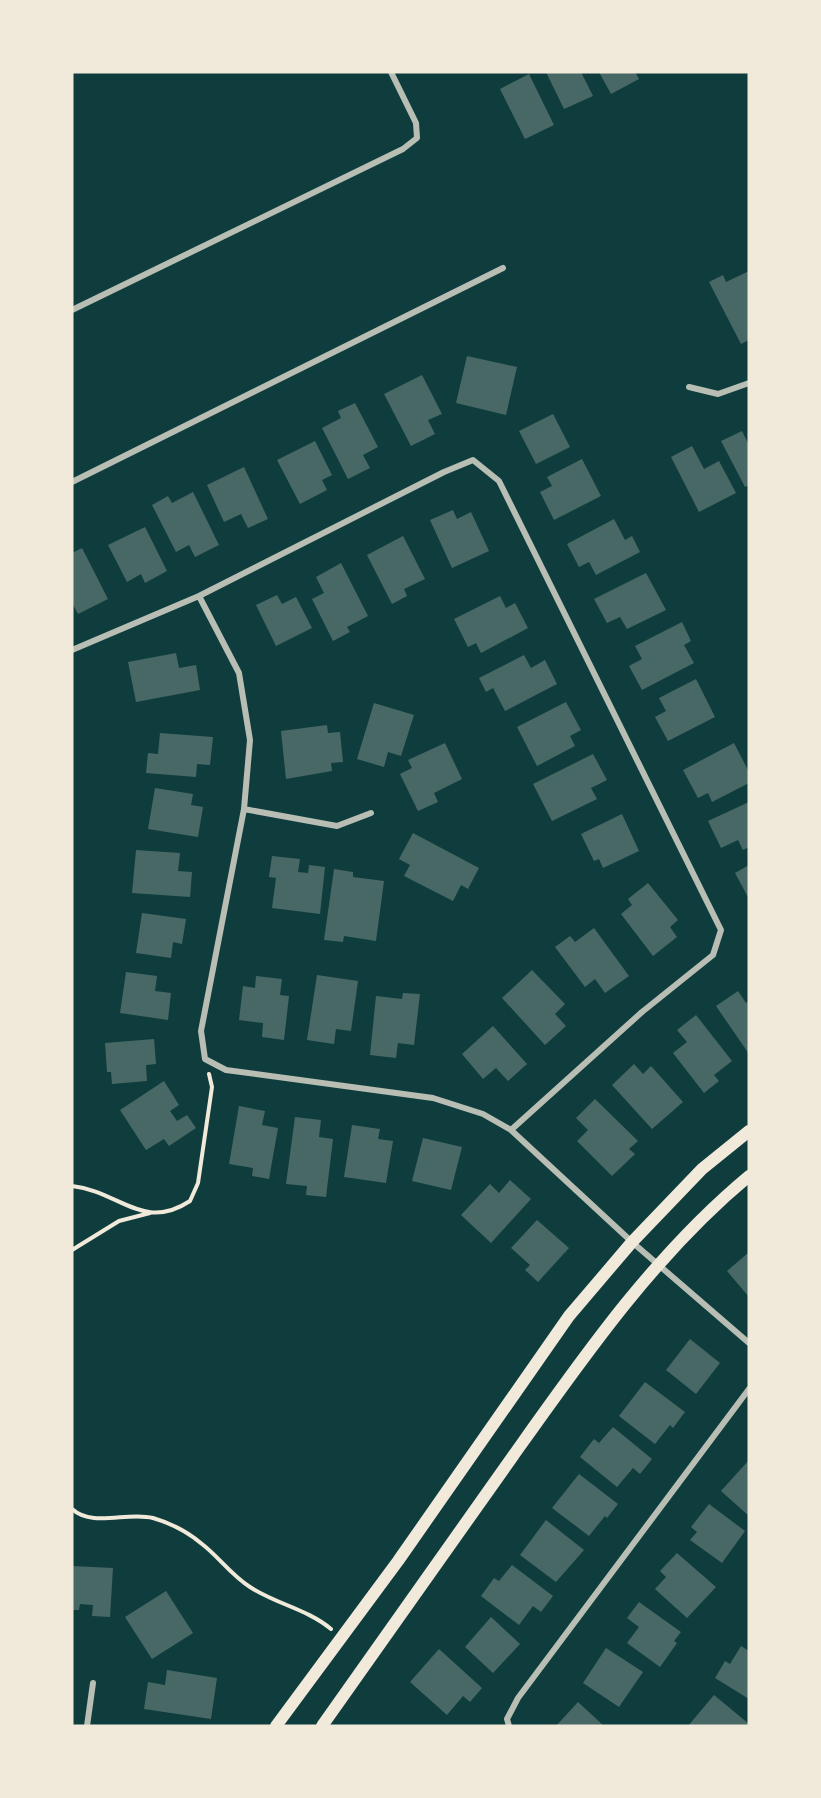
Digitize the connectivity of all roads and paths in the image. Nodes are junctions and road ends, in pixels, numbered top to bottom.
1 (391, 72) edge
2 (503, 268) dead end
3 (72, 310) edge
4 (749, 382) edge
5 (688, 387) dead end
6 (72, 482) edge
7 (199, 596) junction
8 (72, 650) edge
9 (244, 809) junction
10 (370, 813) dead end
11 (205, 1059) junction
12 (511, 1130) junction
13 (749, 1131) edge
14 (749, 1176) edge
15 (72, 1186) edge
16 (151, 1213) junction
17 (632, 1242) junction
18 (72, 1250) edge
19 (658, 1263) junction
20 (749, 1343) edge
21 (749, 1389) edge
22 (73, 1511) edge
23 (341, 1637) junction
24 (93, 1683) dead end
25 (508, 1723) edge
26 (87, 1726) edge
27 (276, 1726) edge
28 (322, 1726) edge

1 - 3 street
2 - 6 street
4 - 5 street
7 - 8 street
7 - 9 street
7 - 12 street
9 - 10 street
9 - 11 street
11 - 12 street
11 - 16 path
12 - 17 street
13 - 17 main road
14 - 19 main road
15 - 16 path
16 - 18 path
17 - 19 street
17 - 23 main road
19 - 20 street
19 - 28 main road
21 - 25 street
22 - 23 path
23 - 27 main road
24 - 26 street

